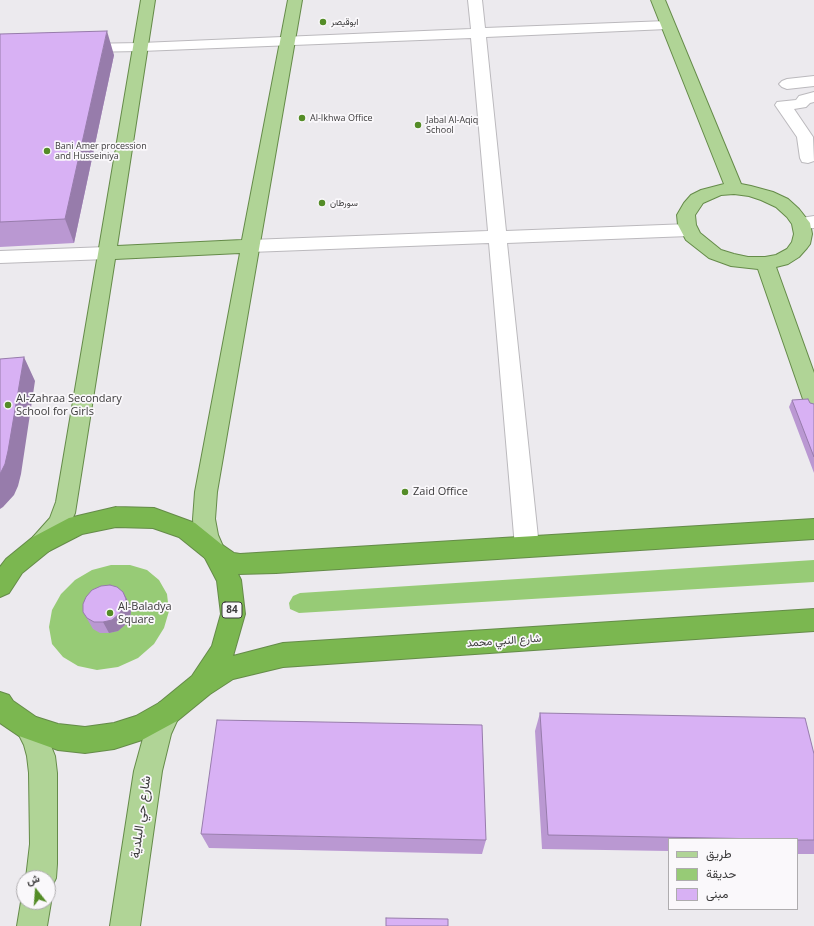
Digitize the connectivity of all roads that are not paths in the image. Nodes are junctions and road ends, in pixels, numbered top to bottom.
1 (148, 0) edge
2 (295, 0) edge
3 (475, 0) edge
4 (658, 0) edge
5 (667, 25) junction
6 (478, 33) junction
7 (287, 41) junction
8 (141, 47) junction
9 (70, 49) edge
10 (814, 81) edge
11 (787, 84) dead end
12 (814, 97) edge
13 (812, 160) edge
14 (734, 189) junction
15 (807, 223) edge
16 (689, 230) junction
17 (497, 236) junction
18 (250, 246) junction
19 (107, 253) junction
20 (0, 258) edge
21 (765, 263) junction
22 (814, 402) edge
23 (814, 529) edge
24 (41, 544) junction
25 (527, 547) junction
26 (213, 551) junction
27 (0, 570) edge
28 (0, 586) edge
29 (814, 620) edge
30 (201, 685) junction
31 (1, 707) edge
32 (168, 712) junction
33 (28, 727) junction
34 (42, 870) edge
35 (35, 910) edge
36 (32, 926) edge
37 (125, 926) edge

1 - 8 main road
2 - 7 main road
3 - 6 street
4 - 5 main road
5 - 6 street
5 - 14 main road
6 - 7 street
6 - 17 street
7 - 8 street
7 - 18 main road
8 - 9 street
8 - 19 main road
10 - 11 street
12 - 13 street
14 - 15 main road
14 - 16 main road
15 - 21 main road
16 - 17 street
16 - 21 main road
17 - 18 street
17 - 25 street
18 - 19 main road
18 - 26 main road
19 - 20 street
19 - 24 main road
21 - 22 main road
23 - 25 highway
24 - 26 highway, 84
24 - 27 highway, 84
24 - 28 highway, 84
25 - 26 highway
26 - 30 highway, 84
29 - 30 highway, شارع النبي محمد
30 - 32 highway, 84
31 - 33 highway, 84
32 - 33 highway, 84
32 - 37 main road, شارع حي البلدية
33 - 34 main road
35 - 36 main road

